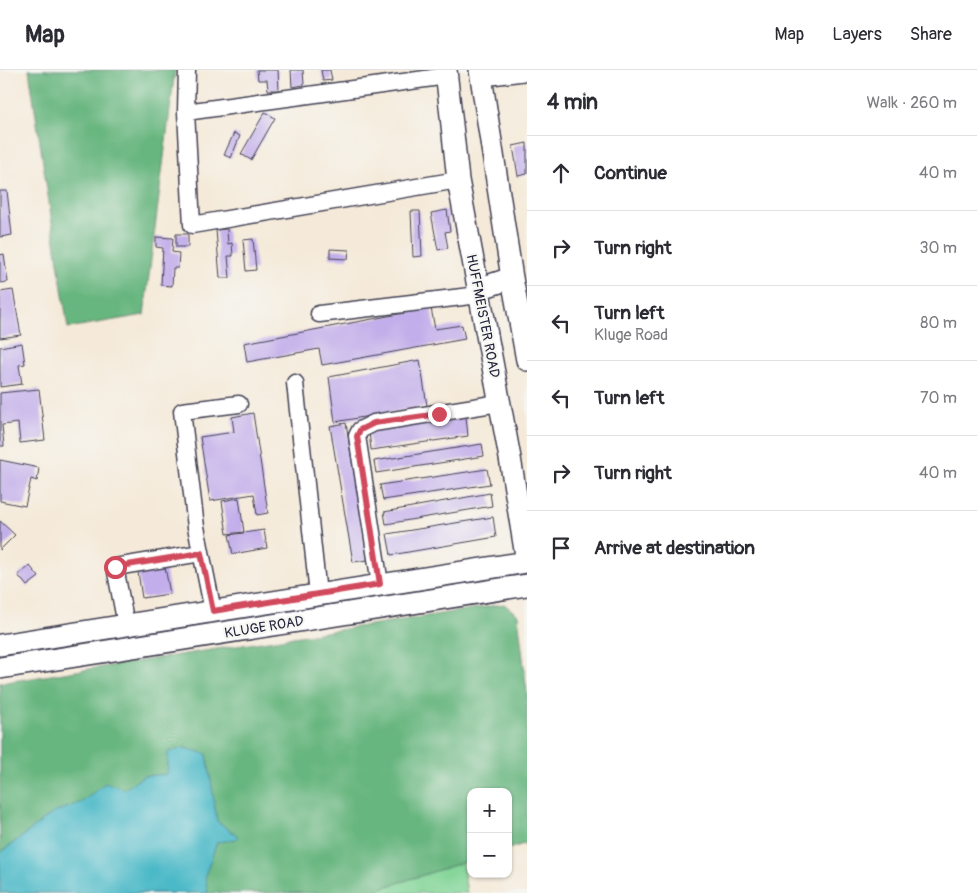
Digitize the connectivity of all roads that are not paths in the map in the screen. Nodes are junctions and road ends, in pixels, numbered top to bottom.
1 (187, 70) edge
2 (527, 72) edge
3 (446, 73) edge
4 (480, 74) edge
5 (186, 112) junction
6 (458, 180) junction
7 (519, 277) edge
8 (478, 292) junction
9 (319, 314) dead end
10 (524, 331) edge
11 (527, 360) edge
12 (296, 383) dead end
13 (239, 404) dead end
14 (500, 404) junction
15 (201, 553) junction
16 (527, 562) edge
17 (380, 584) junction
18 (527, 585) edge
19 (318, 594) junction
20 (213, 611) junction
21 (126, 625) junction
22 (0, 645) edge
23 (129, 648) junction
24 (0, 668) edge

1 - 5 lane
2 - 4 lane
3 - 4 main road
3 - 5 lane
3 - 6 main road, HUFFMEISTER ROAD
4 - 7 main road
5 - 6 lane
6 - 8 main road, HUFFMEISTER ROAD
7 - 8 main road
7 - 10 main road
8 - 9 lane
8 - 14 main road, HUFFMEISTER ROAD
10 - 11 main road
12 - 19 lane
13 - 15 lane
14 - 16 main road, HUFFMEISTER ROAD
14 - 17 lane
15 - 20 lane
15 - 21 lane
16 - 17 main road, KLUGE ROAD
17 - 19 main road, KLUGE ROAD
18 - 23 main road, KLUGE ROAD
19 - 20 main road, KLUGE ROAD
20 - 21 main road, KLUGE ROAD
21 - 22 main road, KLUGE ROAD
21 - 23 main road
23 - 24 main road, KLUGE ROAD

